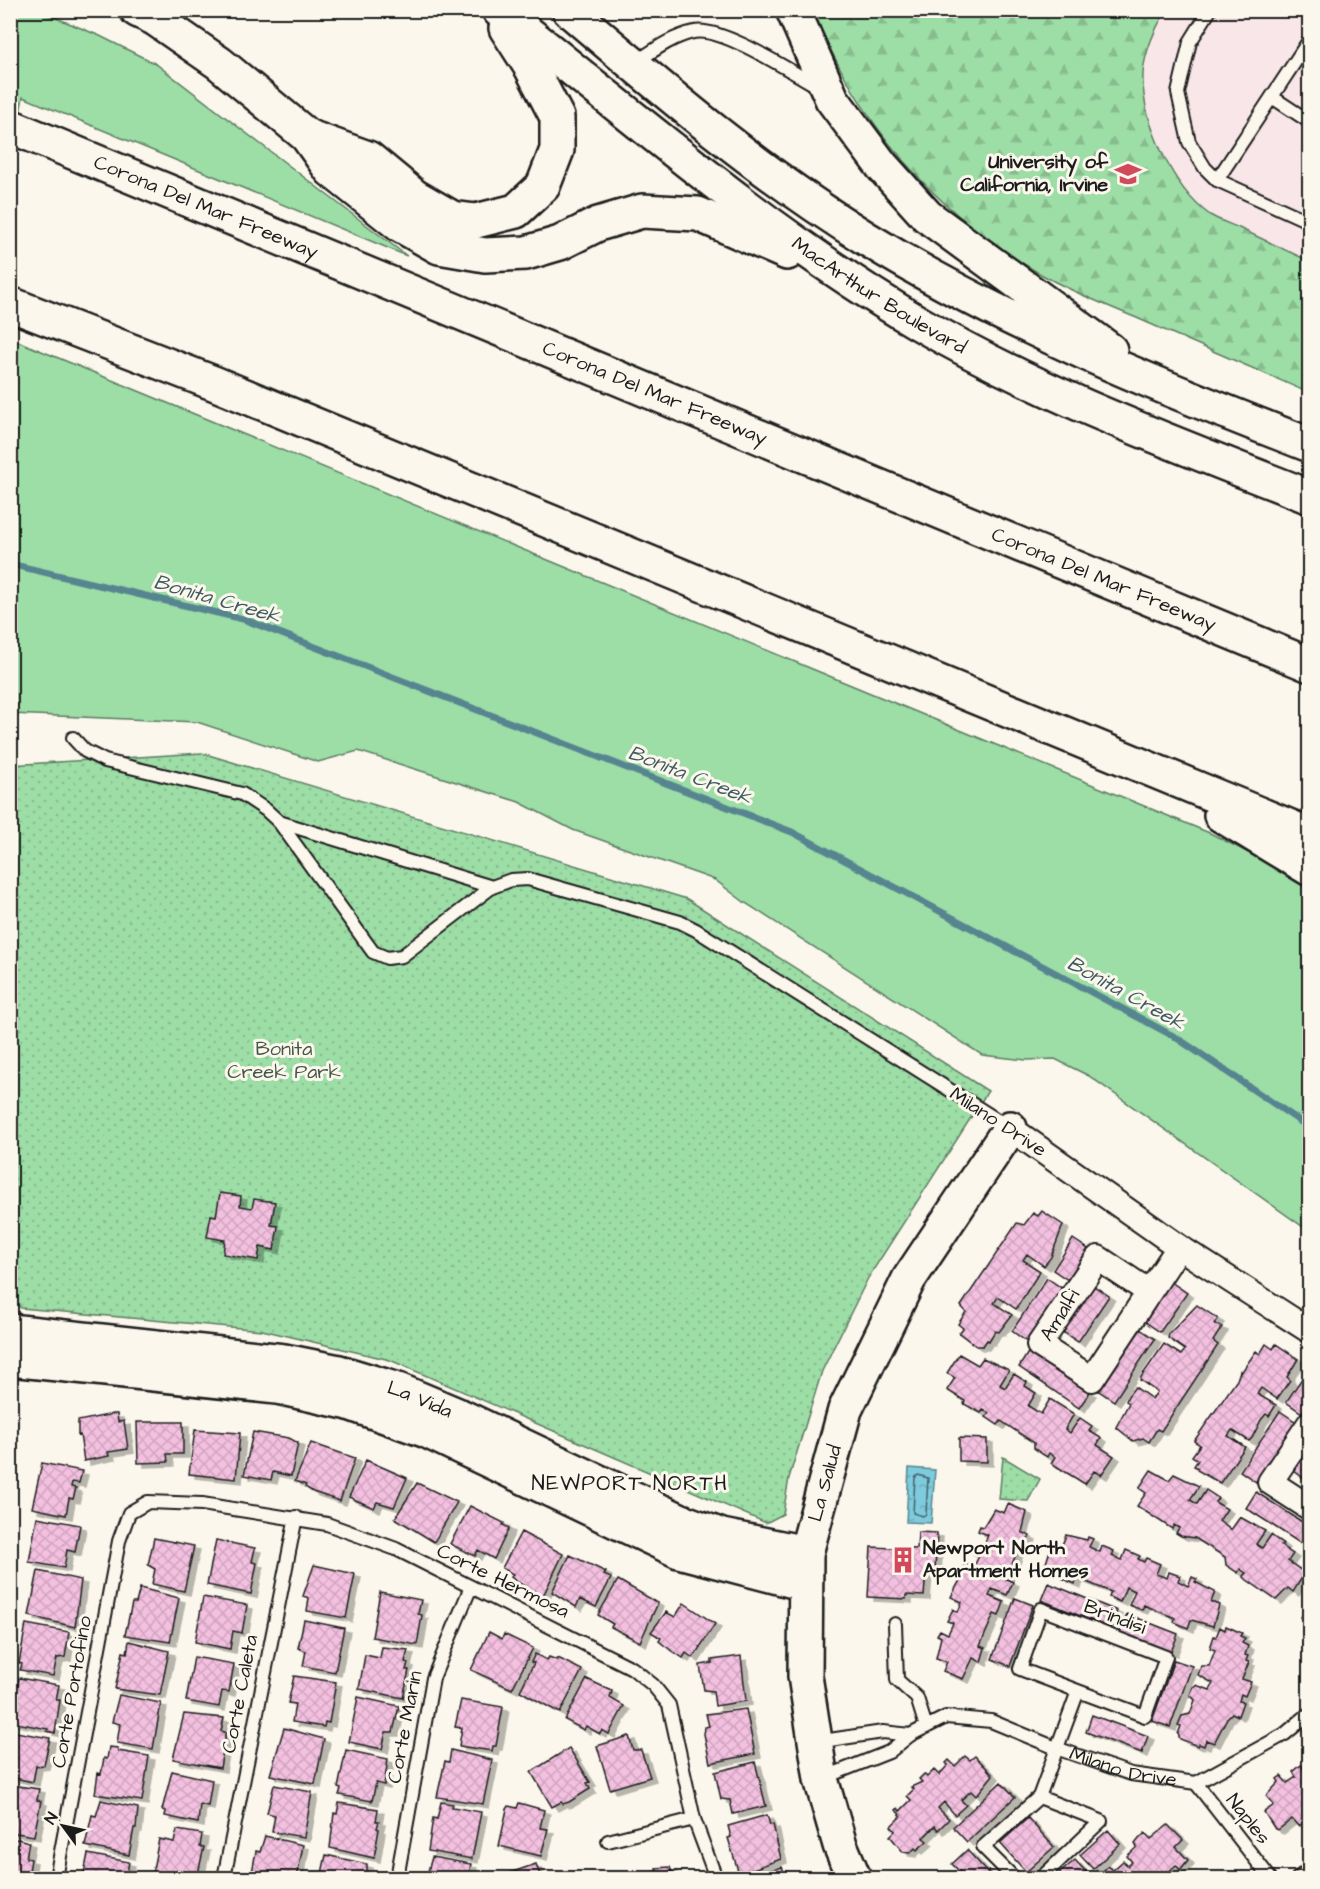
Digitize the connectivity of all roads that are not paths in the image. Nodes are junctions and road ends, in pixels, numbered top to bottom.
1 (137, 10) edge
2 (497, 10) edge
3 (569, 10) edge
4 (793, 10) edge
5 (1210, 10) edge
6 (1310, 39) edge
7 (632, 64) junction
8 (829, 92) junction
9 (1272, 97) junction
10 (1310, 122) edge
11 (10, 126) edge
12 (307, 136) junction
13 (1217, 180) junction
14 (1310, 222) edge
15 (857, 285) junction
16 (13, 306) edge
17 (1162, 388) junction
18 (1310, 445) edge
19 (1310, 497) edge
20 (1306, 664) edge
21 (73, 738) dead end
22 (1138, 764) junction
23 (279, 822) junction
24 (1310, 835) edge
25 (1310, 868) edge
26 (492, 887) junction
27 (1010, 1128) junction
28 (1179, 1247) junction
29 (1149, 1292) junction
30 (10, 1331) edge
31 (1310, 1331) edge
32 (10, 1359) edge
33 (1310, 1423) edge
34 (1310, 1508) edge
35 (129, 1513) joint
36 (296, 1517) junction
37 (806, 1568) junction
38 (470, 1589) junction
39 (895, 1624) dead end
40 (1078, 1691) junction
41 (1310, 1713) edge
42 (926, 1727) junction
43 (910, 1735) junction
44 (815, 1742) junction
45 (1056, 1748) junction
46 (822, 1779) junction
47 (1196, 1783) junction
48 (1039, 1797) junction
49 (693, 1819) junction
50 (608, 1841) dead end
51 (1310, 1869) edge
52 (56, 1878) edge
53 (224, 1878) edge
54 (397, 1878) edge
55 (716, 1878) edge
56 (854, 1878) edge
57 (1014, 1878) edge
58 (1041, 1878) edge
59 (1270, 1878) edge
60 (1298, 1878) edge

1 - 12 main road
2 - 12 main road
2 - 15 main road, MacArthur Boulevard
3 - 7 main road, MacArthur Boulevard
4 - 8 main road
5 - 13 lane
6 - 9 lane
7 - 8 lane
7 - 17 main road, MacArthur Boulevard
8 - 17 main road
9 - 10 lane
9 - 13 lane
11 - 20 main road, Corona Del Mar Freeway
12 - 15 main road
13 - 14 lane
15 - 19 main road, MacArthur Boulevard
16 - 22 main road
17 - 18 main road, MacArthur Boulevard
21 - 23 lane
22 - 24 main road
22 - 25 main road
23 - 26 lane
23 - 26 lane
26 - 27 lane, Milano Drive
27 - 28 street, Milano Drive
27 - 37 main road, La Salud
28 - 29 street, Amalfi
28 - 31 street, Milano Drive
29 - 29 street, Amalfi
30 - 37 main road, La Vida
32 - 37 main road, La Vida
33 - 34 street
35 - 36 lane, Corte Hermosa
35 - 52 lane, Corte Portofino
36 - 38 lane, Corte Hermosa
36 - 53 lane, Corte Caleta
37 - 44 main road, La Salud
38 - 49 lane, Corte Hermosa
38 - 54 lane, Corte Marin
39 - 42 lane
40 - 40 lane, Brindisi
40 - 45 lane
41 - 47 lane, Milano Drive
42 - 43 lane, Milano Drive
42 - 45 lane, Milano Drive
43 - 44 lane
43 - 46 lane, Milano Drive
44 - 46 main road, La Salud
45 - 47 lane, Milano Drive
45 - 48 lane
46 - 56 main road, La Salud
47 - 59 lane, Naples
48 - 57 lane
48 - 58 lane
49 - 50 lane
49 - 55 lane, Corte Hermosa
51 - 60 lane

